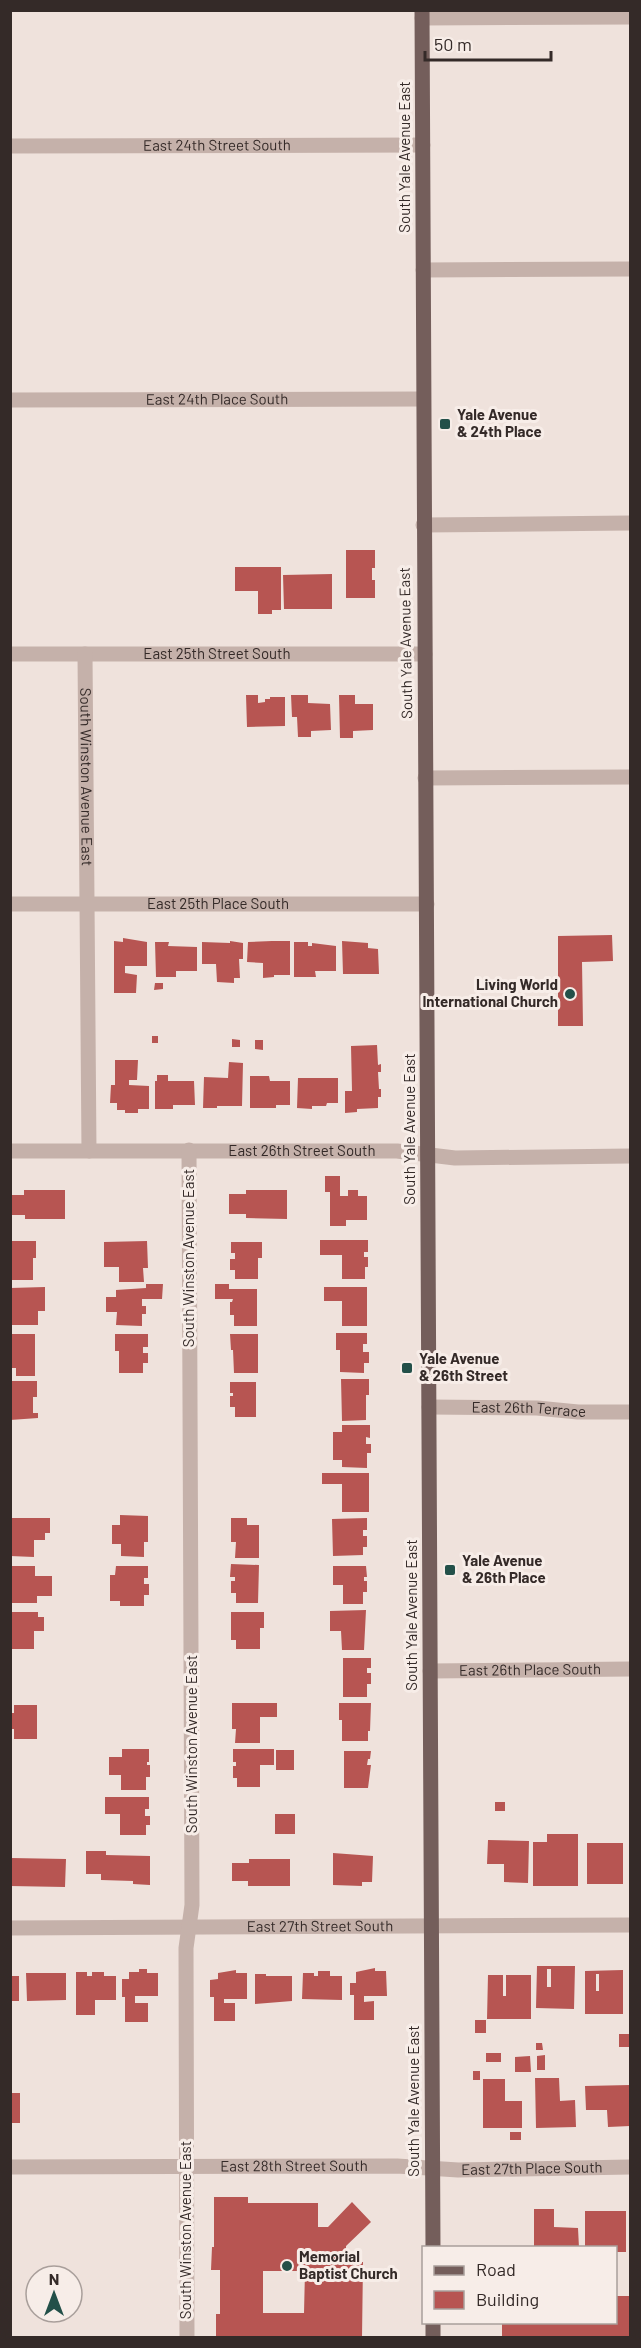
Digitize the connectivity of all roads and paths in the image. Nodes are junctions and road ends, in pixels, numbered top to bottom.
1 (422, 14) edge
2 (630, 17) edge
3 (423, 145) junction
4 (10, 146) edge
5 (630, 269) edge
6 (423, 270) junction
7 (423, 399) junction
8 (10, 400) edge
9 (630, 523) edge
10 (423, 525) junction
11 (10, 654) edge
12 (85, 654) junction
13 (425, 654) junction
14 (630, 777) edge
15 (425, 778) junction
16 (87, 903) junction
17 (10, 904) edge
18 (427, 904) junction
19 (189, 1150) junction
20 (10, 1151) edge
21 (89, 1151) junction
22 (428, 1155) junction
23 (630, 1156) edge
24 (429, 1407) junction
25 (630, 1412) edge
26 (630, 1669) edge
27 (430, 1671) junction
28 (630, 1925) edge
29 (189, 1927) junction
30 (432, 1927) junction
31 (10, 1928) edge
32 (10, 2167) edge
33 (186, 2167) junction
34 (630, 2167) edge
35 (432, 2168) junction
36 (433, 2246) edge
37 (187, 2337) edge

1 - 2 street
1 - 3 main road, South Yale Avenue East
3 - 4 street, East 24th Street South
3 - 6 main road, South Yale Avenue East
5 - 6 street
6 - 7 main road, South Yale Avenue East
7 - 8 street, East 24th Place South
7 - 10 main road, South Yale Avenue East
9 - 10 street
10 - 13 main road, South Yale Avenue East
11 - 12 street, East 25th Street South
12 - 13 street, East 25th Street South
12 - 16 street, South Winston Avenue East
13 - 15 main road, South Yale Avenue East
14 - 15 street
15 - 18 main road, South Yale Avenue East
16 - 17 street, East 25th Place South
16 - 18 street, East 25th Place South
16 - 21 street, South Winston Avenue East
18 - 22 main road, South Yale Avenue East
19 - 21 street, East 26th Street South
19 - 22 street, East 26th Street South
19 - 29 street, South Winston Avenue East
20 - 21 street, East 26th Street South
22 - 23 street, East 26th Street South
22 - 24 main road, South Yale Avenue East
24 - 25 street, East 26th Terrace
24 - 27 main road, South Yale Avenue East
26 - 27 street, East 26th Place South
27 - 30 main road, South Yale Avenue East
28 - 30 street, East 27th Street South
29 - 30 street, East 27th Street South
29 - 31 street, East 27th Street South
29 - 33 street, South Winston Avenue East
30 - 35 main road, South Yale Avenue East
32 - 33 street, East 28th Street South
33 - 35 street, East 28th Street South
33 - 37 street, South Winston Avenue East
34 - 35 street, East 27th Place South
35 - 36 main road, South Yale Avenue East

